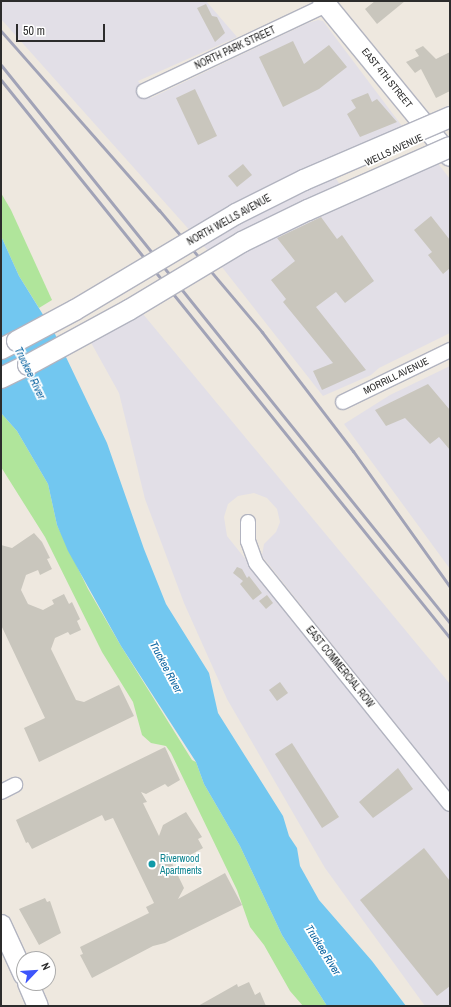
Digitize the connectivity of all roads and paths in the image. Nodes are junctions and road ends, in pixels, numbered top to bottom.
1 (325, 3) edge
2 (144, 91) dead end
3 (450, 117) edge
4 (450, 125) edge
5 (432, 133) junction
6 (450, 147) edge
7 (450, 156) edge
8 (339, 176) dead end
9 (9, 345) edge
10 (450, 350) edge
11 (1, 378) edge
12 (343, 402) dead end
13 (248, 522) dead end
14 (15, 785) dead end
15 (1, 792) edge
16 (450, 804) edge
17 (1, 925) edge
18 (16, 958) edge
19 (31, 991) edge
20 (38, 1006) edge

1 - 2 street, NORTH PARK STREET
1 - 5 main road, EAST 4TH STREET
3 - 9 main road, NORTH WELLS AVENUE, bridge
4 - 5 street, WELLS AVENUE
5 - 7 main road, EAST 4TH STREET
5 - 8 street, WELLS AVENUE
6 - 11 main road, bridge
10 - 12 street, MORRILL AVENUE
13 - 16 street, EAST COMMERCIAL ROW
14 - 15 street
17 - 18 main road
19 - 20 main road

